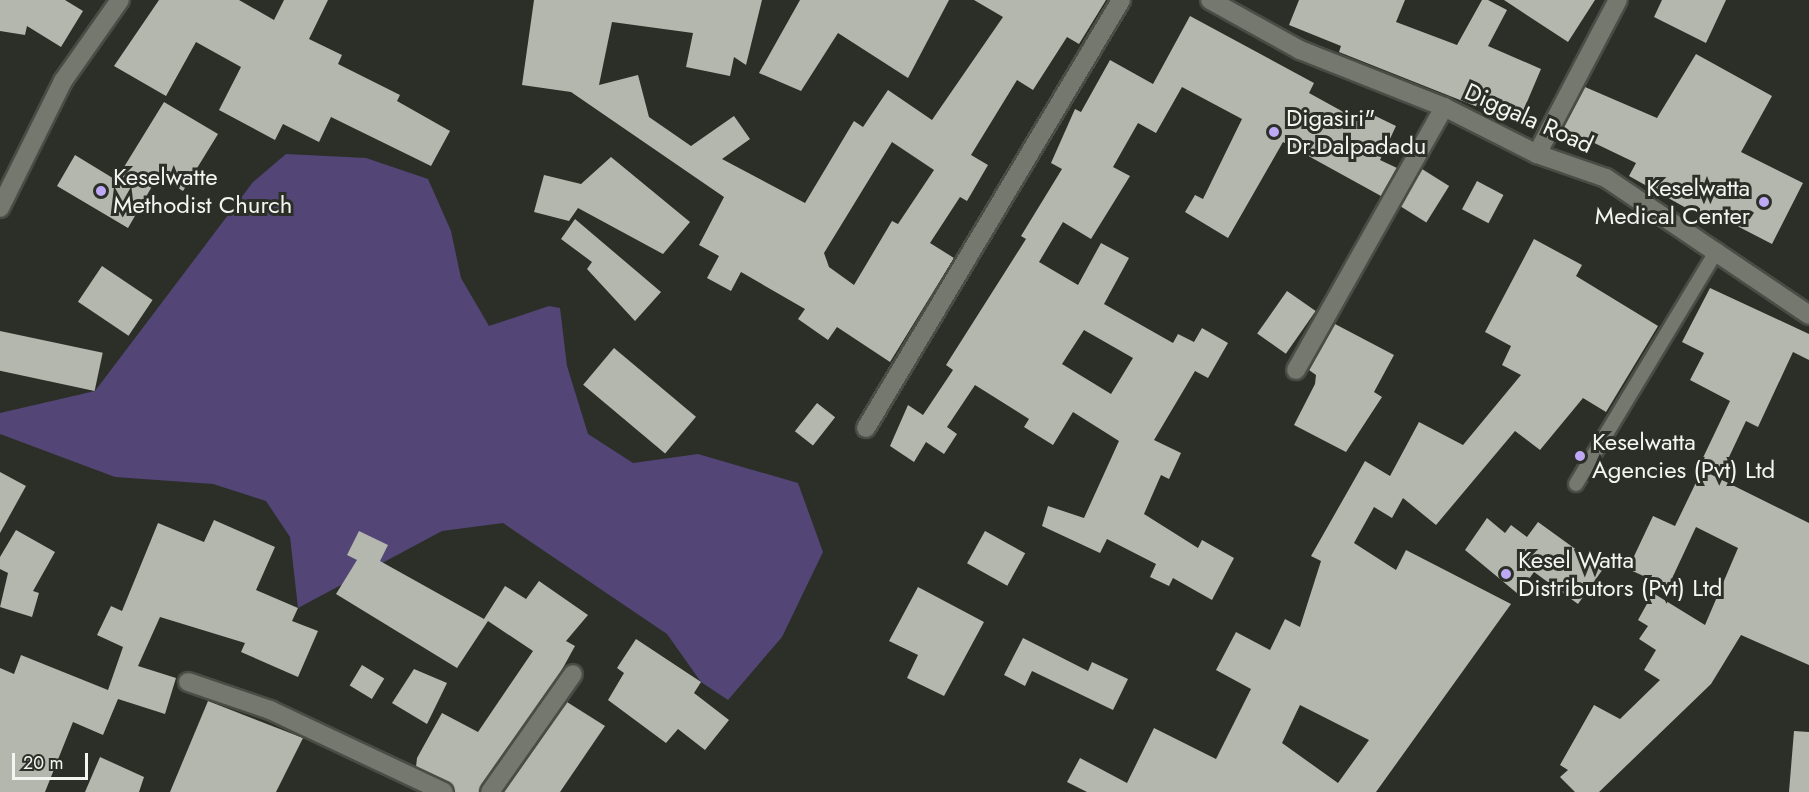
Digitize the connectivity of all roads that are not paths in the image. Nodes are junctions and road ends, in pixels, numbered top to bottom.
1 (120, 0) edge
2 (1121, 0) edge
3 (1210, 0) edge
4 (1618, 0) edge
5 (1444, 107) junction
6 (1537, 154) junction
7 (0, 208) edge
8 (1718, 250) junction
9 (1809, 315) edge
10 (1296, 370) dead end
11 (866, 428) dead end
12 (1576, 484) dead end
13 (573, 674) dead end
14 (188, 682) dead end
15 (444, 792) edge
16 (490, 792) edge

1 - 7 street
2 - 11 street
3 - 5 street, Diggala Road
4 - 6 street
5 - 6 street, Diggala Road
5 - 10 street
6 - 8 street, Diggala Road
8 - 9 street, Diggala Road
8 - 12 lane
13 - 16 street
14 - 15 street

